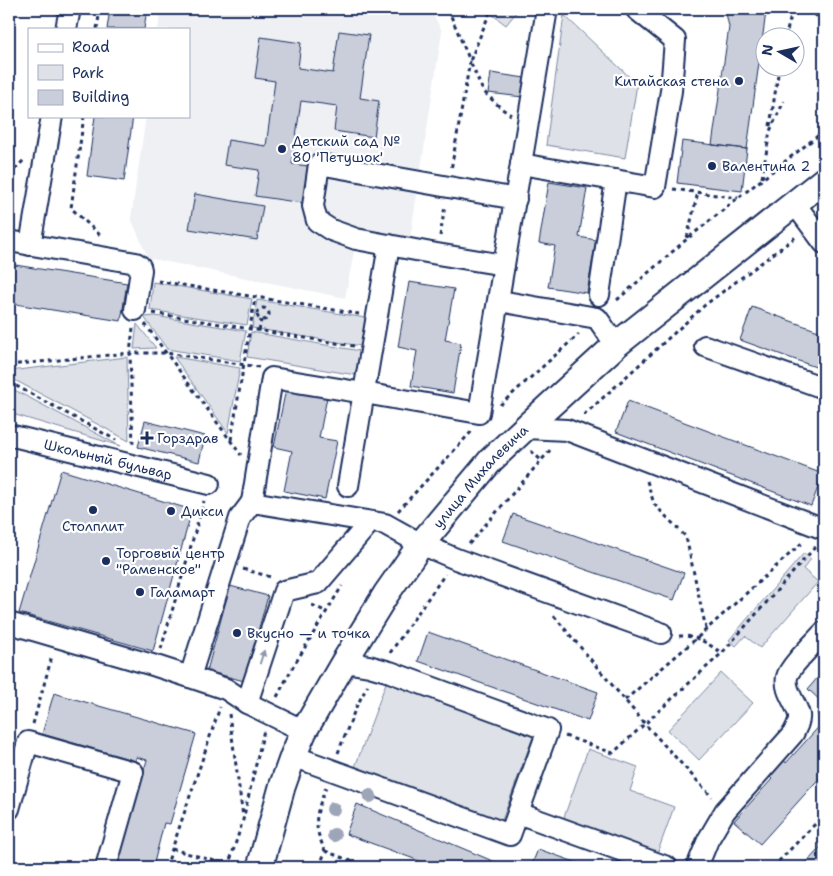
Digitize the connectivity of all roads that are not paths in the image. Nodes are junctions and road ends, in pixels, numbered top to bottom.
1 (70, 9) edge
2 (548, 9) edge
3 (636, 9) edge
4 (66, 28) edge
5 (52, 118) edge
6 (522, 164) junction
7 (616, 180) junction
8 (824, 180) edge
9 (516, 199) junction
10 (794, 204) junction
11 (9, 241) edge
12 (824, 243) edge
13 (30, 245) junction
14 (389, 245) junction
15 (504, 266) junction
16 (599, 295) dead end
17 (498, 301) junction
18 (135, 310) road end
19 (616, 345) junction
20 (705, 346) dead end
21 (824, 388) edge
22 (364, 393) junction
23 (525, 428) junction
24 (9, 435) edge
25 (209, 484) road end
26 (348, 486) dead end
27 (252, 502) junction
28 (370, 522) junction
29 (821, 533) edge
30 (421, 544) junction
31 (9, 623) edge
32 (824, 632) edge
33 (661, 633) road end
34 (344, 662) junction
35 (190, 677) junction
36 (247, 703) junction
37 (304, 732) junction
38 (293, 756) junction
39 (9, 809) edge
40 (518, 813) junction
41 (106, 867) edge
42 (260, 867) edge
43 (667, 867) edge
44 (697, 867) edge

1 - 4 street
2 - 6 street
3 - 7 street
5 - 13 street
6 - 7 street
6 - 9 street
7 - 16 street
8 - 10 main road, улица Михалевича
9 - 14 street
9 - 15 street
10 - 12 street
10 - 19 main road, улица Михалевича
11 - 13 street
13 - 18 street
14 - 15 street
14 - 22 street
15 - 17 street
17 - 19 street
17 - 22 street
19 - 23 main road, улица Михалевича
20 - 21 street
22 - 26 street
22 - 27 street
23 - 29 street
23 - 30 main road, улица Михалевича
24 - 25 street, Школьный бульвар
27 - 28 street
27 - 35 street
28 - 30 street
36 -> 28 street
30 - 33 street
30 - 34 main road, улица Михалевича
31 - 35 street
32 - 44 street
34 - 37 main road, улица Михалевича
34 - 40 street
35 - 36 street
36 - 37 street
37 - 38 main road, улица Михалевича
38 - 40 street
38 - 42 main road, улица Михалевича
39 - 41 street
40 - 43 street

